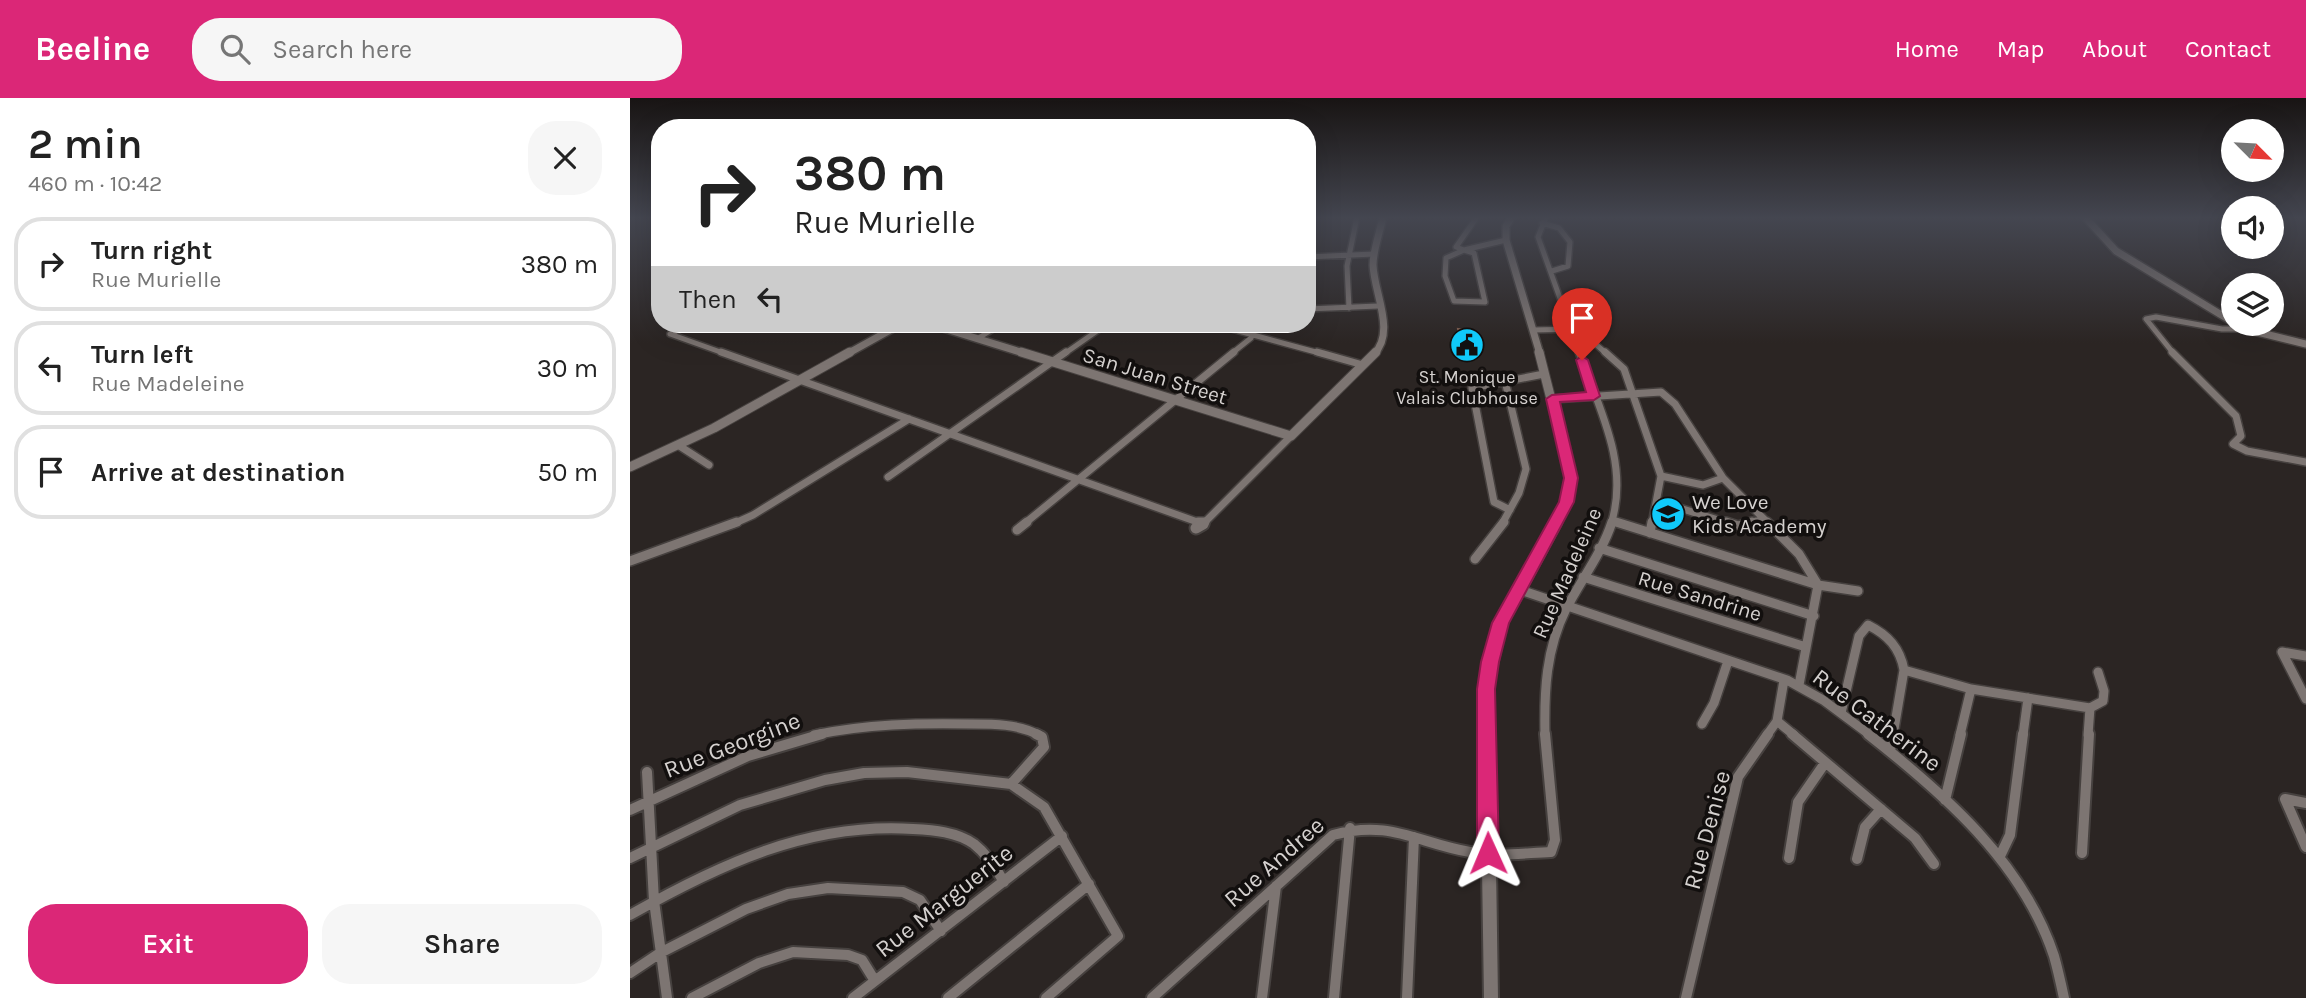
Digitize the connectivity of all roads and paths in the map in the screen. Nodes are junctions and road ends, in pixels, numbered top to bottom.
1 (1349, 259) edge
2 (1374, 259) edge
3 (1446, 259) edge
4 (1475, 259) edge
5 (1512, 259) edge
6 (1547, 259) edge
7 (1569, 259) edge
8 (2129, 259) edge
9 (1552, 271) junction
10 (1378, 306) junction
11 (1349, 308) junction
12 (1316, 310) edge
13 (2221, 315) edge
14 (1572, 328) junction
15 (2221, 329) edge
16 (1533, 330) junction
17 (672, 333) edge
18 (883, 333) edge
19 (958, 333) edge
20 (987, 333) edge
21 (1094, 333) edge
22 (1246, 333) edge
23 (1253, 335) junction
24 (2273, 336) edge
25 (977, 339) junction
26 (2306, 344) edge
27 (1052, 362) junction
28 (1363, 365) junction
29 (1545, 374) junction
30 (800, 380) junction
31 (1505, 381) junction
32 (1633, 393) junction
33 (1594, 396) junction
34 (1552, 399) junction
35 (1175, 401) junction
36 (909, 419) junction
37 (950, 434) junction
38 (1291, 436) junction
39 (678, 445) junction
40 (2306, 462) edge
41 (709, 465) dead end
42 (630, 467) edge
43 (1661, 476) junction
44 (888, 477) dead end
45 (1723, 478) junction
46 (1079, 480) junction
47 (1657, 500) junction
48 (1510, 510) junction
49 (1763, 519) junction
50 (1612, 521) junction
51 (1017, 530) dead end
52 (1650, 533) junction
53 (1599, 548) junction
54 (1475, 559) dead end
55 (630, 561) edge
56 (1583, 577) junction
57 (1818, 585) junction
58 (1517, 589) junction
59 (1858, 591) dead end
60 (1567, 606) junction
61 (1814, 617) junction
62 (1806, 647) junction
63 (2306, 656) edge
64 (1728, 661) junction
65 (1905, 670) junction
66 (2098, 672) dead end
67 (1784, 680) junction
68 (1799, 685) junction
69 (1971, 689) junction
70 (2028, 698) junction
71 (2306, 699) edge
72 (2090, 708) junction
73 (1841, 713) junction
74 (1777, 721) junction
75 (1702, 724) dead end
76 (1890, 750) junction
77 (1825, 762) junction
78 (647, 772) dead end
79 (1011, 784) junction
80 (648, 800) junction
81 (1945, 800) junction
82 (2306, 803) edge
83 (1881, 809) junction
84 (630, 810) edge
85 (1350, 828) junction
86 (1062, 836) junction
87 (1414, 837) junction
88 (650, 846) junction
89 (2306, 847) edge
90 (1488, 853) junction
91 (2082, 853) dead end
92 (2000, 856) junction
93 (630, 858) edge
94 (1789, 858) dead end
95 (1857, 859) dead end
96 (1934, 864) dead end
97 (1004, 881) junction
98 (1089, 884) junction
99 (1276, 886) junction
100 (654, 901) junction
101 (630, 915) edge
102 (941, 931) junction
103 (660, 953) junction
104 (630, 973) edge
105 (875, 981) junction
106 (1260, 996) edge
107 (667, 998) edge
108 (692, 998) edge
109 (853, 998) edge
110 (948, 998) edge
111 (1046, 998) edge
112 (1153, 998) edge
113 (1334, 998) edge
114 (1408, 998) edge
115 (1491, 998) edge
116 (1686, 998) edge
117 (2064, 998) edge

1 - 11 street
2 - 10 street
3 - 4 street
5 - 16 street
6 - 9 street, Rue Madeleine
7 - 9 street
8 - 13 street
9 - 14 street, Rue Madeleine
10 - 11 street
10 - 28 street
11 - 12 street
14 - 16 street
14 - 32 street
14 - 33 street, Rue Madeleine
15 - 40 street
16 - 29 street
17 - 30 street
18 - 30 street
19 - 25 street, San Juan Street
20 - 25 street
21 - 27 street
22 - 23 street
23 - 28 street
23 - 35 street
24 - 26 street
25 - 27 street, San Juan Street
27 - 35 street, San Juan Street
27 - 37 street
28 - 38 street
29 - 31 street
29 - 34 street
30 - 36 street
30 - 39 street
31 - 48 street
31 - 48 street
32 - 33 street
32 - 43 street
32 - 45 street
33 - 34 street
33 - 50 street, Rue Madeleine
34 - 58 street
35 - 38 street, San Juan Street
35 - 46 street
36 - 37 street
36 - 55 street
37 - 44 street
37 - 46 street
38 - 46 street
39 - 41 street
39 - 42 street
43 - 45 street
43 - 47 street
45 - 49 street
46 - 51 street
47 - 49 street
47 - 52 street
48 - 54 street
49 - 57 street
50 - 52 street
50 - 53 street, Rue Madeleine
52 - 57 street
53 - 56 street, Rue Madeleine
53 - 61 street
56 - 60 street, Rue Madeleine
56 - 62 street, Rue Sandrine
57 - 59 street
57 - 61 street
58 - 60 street, Rue Catherine
58 - 90 street
60 - 64 street, Rue Catherine
60 - 90 street, Rue Madeleine
61 - 62 street
62 - 68 street
63 - 71 street
64 - 67 street, Rue Catherine
64 - 75 street
65 - 69 street
65 - 73 street
65 - 76 street
66 - 72 street
67 - 68 street, Rue Catherine
67 - 74 street, Rue Denise
68 - 73 street, Rue Catherine
69 - 70 street
69 - 81 street
70 - 72 street
70 - 92 street
72 - 91 street
73 - 76 street, Rue Catherine
74 - 77 street
74 - 116 street, Rue Denise
76 - 81 street, Rue Catherine
77 - 83 street
77 - 94 street
78 - 80 street
79 - 80 street, Rue Georgine
79 - 86 street
79 - 88 street
80 - 84 street, Rue Georgine
80 - 88 street
81 - 92 street, Rue Catherine
82 - 89 street
83 - 95 street
83 - 96 street
85 - 87 street, Rue Andree
85 - 99 street, Rue Andree
85 - 113 street
86 - 97 street, Rue Marguerite
86 - 98 street
87 - 90 street, Rue Andree
87 - 114 street
88 - 93 street
88 - 100 street
90 - 115 street
92 - 117 street, Rue Catherine
97 - 100 street
97 - 102 street, Rue Marguerite
98 - 110 street
98 - 111 street
99 - 106 street
99 - 112 street, Rue Andree
100 - 101 street
100 - 103 street
102 - 103 street
102 - 105 street, Rue Marguerite
103 - 104 street
103 - 107 street
105 - 108 street
105 - 109 street, Rue Marguerite

